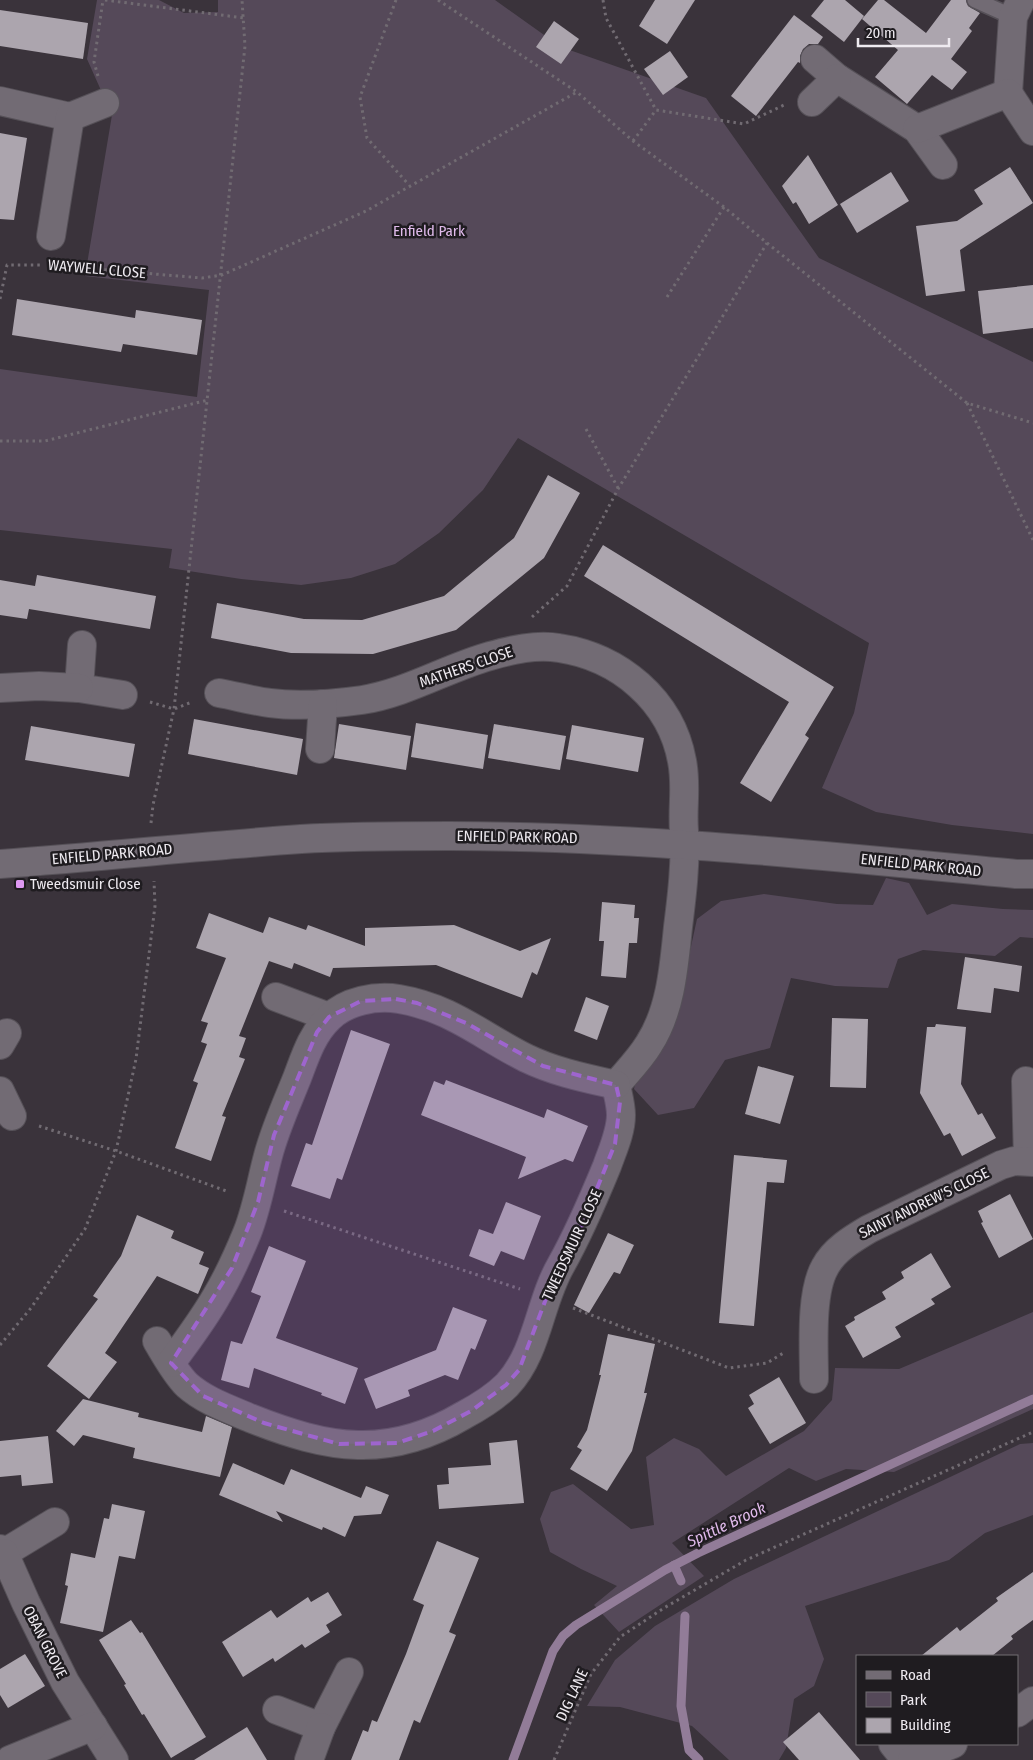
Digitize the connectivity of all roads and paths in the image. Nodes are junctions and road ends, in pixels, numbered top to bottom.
1 (104, 0) edge
2 (242, 0) edge
3 (396, 0) edge
4 (438, 0) edge
5 (602, 0) edge
6 (975, 0) edge
7 (1017, 8) edge
8 (244, 18) junction
9 (815, 59) dead end
10 (837, 78) junction
11 (578, 92) junction
12 (1008, 93) junction
13 (0, 102) edge
14 (812, 102) joint
15 (105, 103) joint
16 (656, 110) junction
17 (70, 117) junction
18 (917, 129) junction
19 (1033, 131) edge
20 (633, 141) junction
21 (943, 165) dead end
22 (409, 185) junction
23 (724, 207) junction
24 (51, 236) dead end
25 (767, 242) junction
26 (46, 265) dead end
27 (56, 266) dead end
28 (222, 275) junction
29 (667, 297) dead end
30 (0, 299) edge
31 (208, 400) junction
32 (967, 403) junction
33 (1033, 423) edge
34 (586, 429) dead end
35 (0, 442) edge
36 (618, 489) junction
37 (1033, 540) edge
38 (531, 618) dead end
39 (82, 645) dead end
40 (0, 688) edge
41 (79, 688) junction
42 (219, 693) joint
43 (123, 695) joint
44 (323, 704) junction
45 (174, 709) junction
46 (320, 749) dead end
47 (151, 823) dead end
48 (684, 844) junction
49 (0, 864) edge
50 (1033, 874) edge
51 (154, 880) dead end
52 (276, 997) dead end
53 (329, 1017) junction
54 (1026, 1081) dead end
55 (616, 1085) junction
56 (0, 1091) edge
57 (12, 1116) joint
58 (116, 1150) junction
59 (1030, 1161) edge
60 (258, 1202) junction
61 (546, 1297) junction
62 (814, 1332) junction
63 (0, 1346) edge
64 (814, 1379) dead end
65 (1033, 1432) edge
66 (55, 1522) dead end
67 (2, 1551) edge
68 (349, 1672) dead end
69 (1033, 1701) edge
70 (277, 1710) dead end
71 (1018, 1712) edge
72 (93, 1726) junction
73 (321, 1727) junction
74 (893, 1745) edge
75 (950, 1745) edge
76 (10, 1760) edge
77 (114, 1760) edge
78 (309, 1760) edge
79 (554, 1760) edge
80 (906, 1760) edge
81 (912, 1760) edge

1 - 8 path
1 - 15 path
2 - 8 path
3 - 22 path
4 - 11 path
5 - 16 path
6 - 7 lane
7 - 12 street
8 - 28 path
9 - 10 street
10 - 14 street
10 - 18 street
11 - 20 path
11 - 22 path, WAYWELL CLOSE
12 - 18 street
12 - 19 street
13 - 17 street
14 - 16 path
15 - 17 street
16 - 20 path
17 - 24 street, WAYWELL CLOSE
18 - 21 street
20 - 23 path
22 - 28 path, WAYWELL CLOSE
23 - 25 path
23 - 29 path
25 - 32 path
25 - 36 path
26 - 30 path, WAYWELL CLOSE
27 - 28 path, WAYWELL CLOSE
28 - 31 path
31 - 35 path
31 - 45 path
32 - 33 path
32 - 37 path
34 - 36 path
36 - 38 path
39 - 41 street
40 - 41 street
41 - 43 street
42 - 44 street, MATHERS CLOSE
42 - 45 path
43 - 45 path
44 - 46 street
44 - 48 street, MATHERS CLOSE
45 - 47 path
48 - 49 street, ENFIELD PARK ROAD
48 - 50 street, ENFIELD PARK ROAD
48 - 55 street
51 - 58 path
52 - 53 street
53 - 55 street, TWEEDSMUIR CLOSE
53 - 60 street, TWEEDSMUIR CLOSE
54 - 59 street, SAINT ANDREW'S CLOSE
55 - 61 street, TWEEDSMUIR CLOSE
56 - 57 street
57 - 58 path
58 - 60 path
58 - 63 path
59 - 62 street, SAINT ANDREW'S CLOSE
60 - 61 path
60 - 61 street, TWEEDSMUIR CLOSE
61 - 62 path
62 - 64 street, SAINT ANDREW'S CLOSE
65 - 79 path, DIG LANE
66 - 67 street, OBAN GROVE
67 - 72 street, OBAN GROVE
68 - 73 street
69 - 71 street
70 - 73 street
72 - 76 street
72 - 77 street, OBAN GROVE
73 - 78 street
74 - 80 street
75 - 81 street

